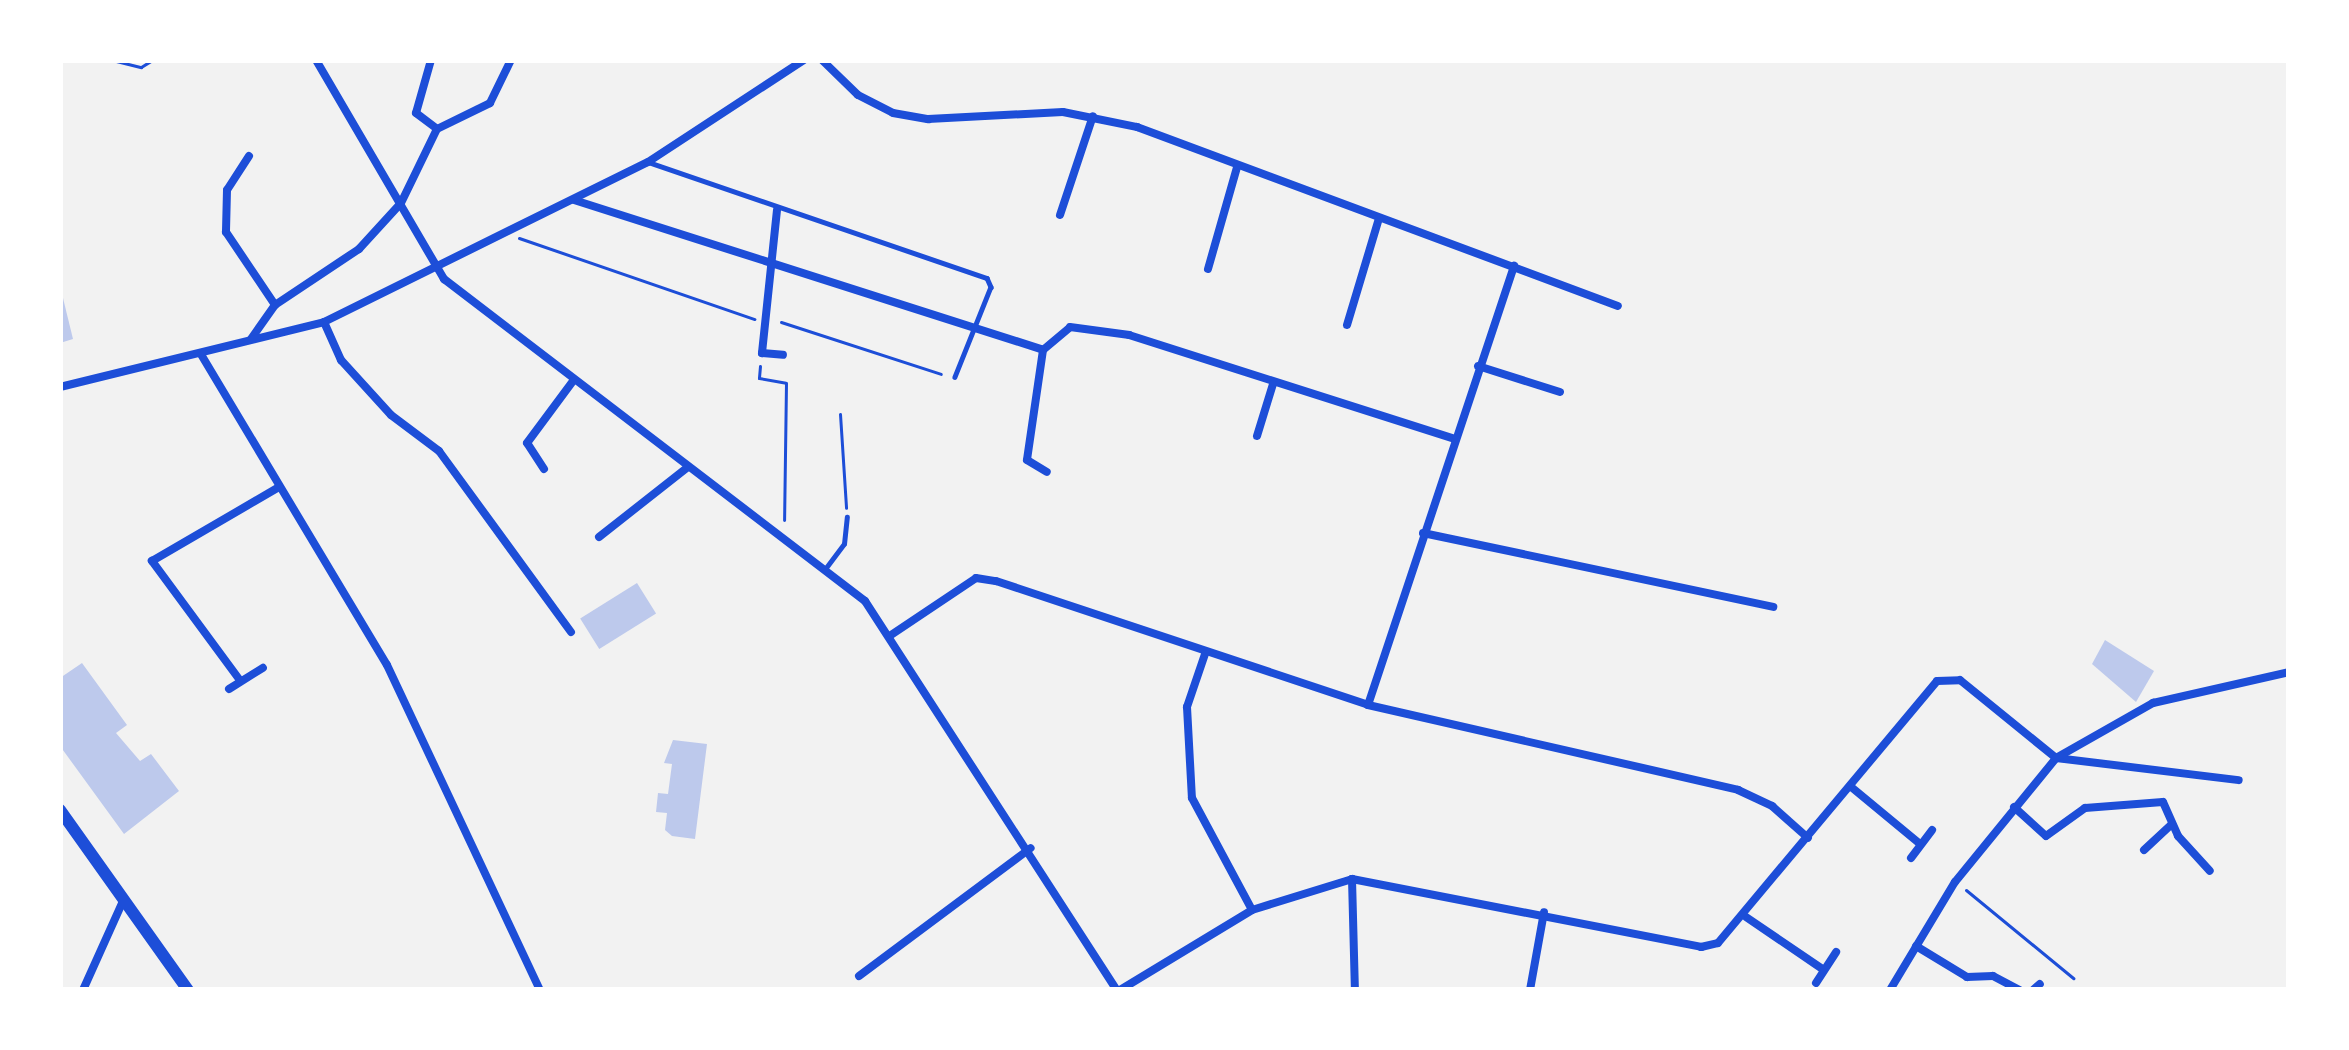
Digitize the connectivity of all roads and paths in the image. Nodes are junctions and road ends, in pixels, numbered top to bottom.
1 (112, 60) edge
2 (152, 60) edge
3 (316, 60) edge
4 (431, 60) edge
5 (511, 60) edge
6 (804, 60) edge
7 (822, 60) edge
8 (1093, 116) junction
9 (437, 129) junction
10 (249, 156) dead end
11 (648, 163) junction
12 (1237, 167) junction
13 (574, 200) junction
14 (400, 203) junction
15 (777, 210) junction
16 (1060, 214) dead end
17 (1379, 218) junction
18 (508, 235) junction
19 (770, 262) junction
20 (1514, 266) junction
21 (1208, 269) dead end
22 (436, 270) junction
23 (274, 305) junction
24 (1618, 305) dead end
25 (324, 322) junction
26 (764, 322) junction
27 (1347, 325) dead end
28 (977, 328) junction
29 (251, 340) junction
30 (1043, 350) junction
31 (762, 353) junction
32 (783, 355) dead end
33 (202, 356) junction
34 (1478, 366) junction
35 (955, 377) joint
36 (573, 381) junction
37 (1273, 384) junction
38 (60, 387) edge
39 (1560, 392) dead end
40 (840, 414) dead end
41 (1257, 436) dead end
42 (1454, 439) junction
43 (688, 467) junction
44 (544, 469) dead end
45 (1047, 472) dead end
46 (279, 487) junction
47 (847, 517) joint
48 (773, 530) junction
49 (1423, 533) junction
50 (599, 537) dead end
51 (825, 568) junction
52 (1774, 608) dead end
53 (572, 632) dead end
54 (891, 635) junction
55 (1205, 654) junction
56 (263, 668) dead end
57 (2289, 672) edge
58 (239, 679) junction
59 (229, 689) dead end
60 (1368, 705) junction
61 (2056, 758) junction
62 (2240, 780) dead end
63 (1850, 786) junction
64 (2014, 807) junction
65 (60, 810) edge
66 (2172, 824) junction
67 (1932, 830) dead end
68 (1808, 838) junction
69 (1920, 844) junction
70 (1031, 848) junction
71 (2144, 850) dead end
72 (1911, 858) dead end
73 (2210, 871) dead end
74 (1352, 879) junction
75 (1955, 882) junction
76 (124, 900) junction
77 (1252, 910) junction
78 (1544, 912) junction
79 (1746, 916) junction
80 (1916, 946) junction
81 (1836, 952) dead end
82 (1824, 970) junction
83 (860, 976) dead end
84 (2073, 978) dead end
85 (1816, 983) dead end
86 (83, 990) edge
87 (188, 990) edge
88 (540, 990) edge
89 (1119, 990) edge
90 (1355, 990) edge
91 (1530, 990) edge
92 (1890, 990) edge
93 (2019, 990) edge

1 - 2 path
3 - 14 street
4 - 9 street
5 - 9 street
6 - 11 street
7 - 8 street
8 - 12 street
8 - 16 street
9 - 14 street
10 - 23 street
11 - 13 street
11 - 15 lane
12 - 17 street
12 - 21 street
13 - 18 street
13 - 19 street
14 - 22 street
14 - 23 street
15 - 19 street
15 - 28 lane
17 - 20 street
17 - 27 street
18 - 22 street
18 - 26 path
19 - 26 street
19 - 28 street
20 - 24 street
20 - 34 street
22 - 25 street
22 - 36 street
23 - 29 street
25 - 29 street
25 - 53 street
26 - 31 street
26 - 35 path
28 - 30 street
28 - 35 lane
29 - 33 street
30 - 37 street
30 - 45 street
31 - 32 street
31 - 48 path
33 - 38 street
33 - 46 street
34 - 39 street
34 - 42 street
36 - 43 street
36 - 44 street
37 - 41 street
37 - 42 street
40 - 47 path
42 - 49 street
43 - 48 street
43 - 50 street
46 - 58 street
46 - 88 street
47 - 51 lane
48 - 51 street
49 - 52 street
49 - 60 street
51 - 54 street
54 - 55 street
54 - 70 street
55 - 60 street
55 - 77 street
56 - 58 street
57 - 61 street
58 - 59 street
60 - 68 street
61 - 62 street
61 - 63 street
61 - 64 street
63 - 68 street
63 - 69 street
64 - 66 street
64 - 75 street
65 - 76 main road
66 - 71 street
66 - 73 street
67 - 69 street
68 - 79 street
69 - 72 street
70 - 83 street
70 - 89 street
74 - 77 street
74 - 78 street
74 - 90 street
75 - 80 street
75 - 84 path
76 - 86 street
76 - 87 main road
77 - 89 street
78 - 79 street
78 - 91 street
79 - 82 street
80 - 92 street
80 - 93 street
81 - 82 street
82 - 85 street

